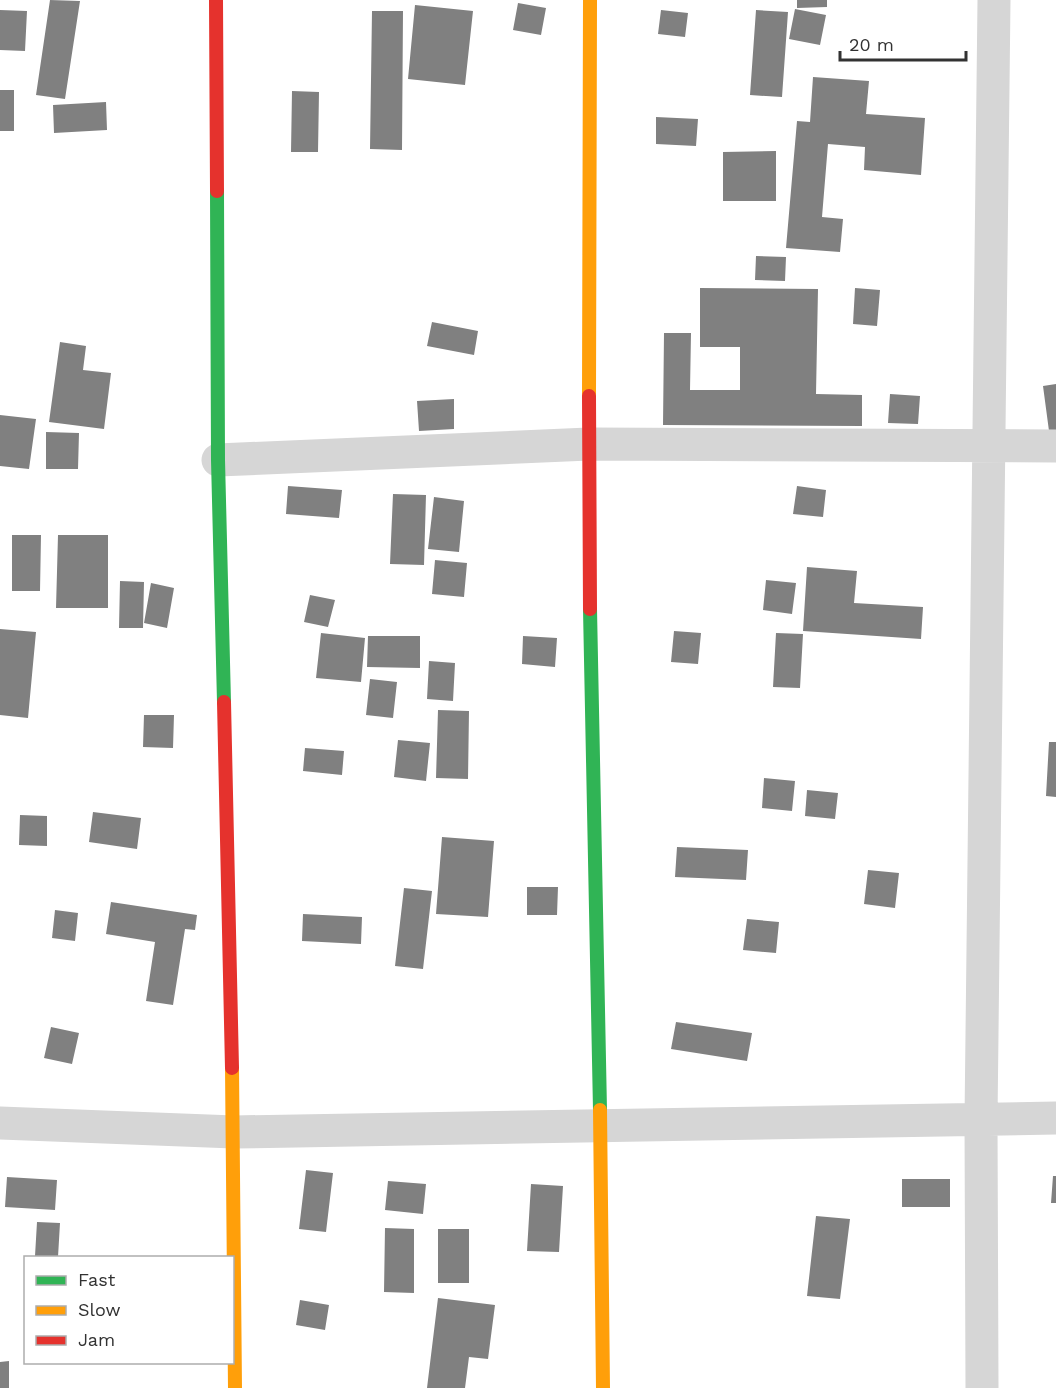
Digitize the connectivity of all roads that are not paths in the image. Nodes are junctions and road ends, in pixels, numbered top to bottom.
1 (216, 0) edge
2 (590, 0) edge
3 (994, 0) edge
4 (589, 444) junction
5 (989, 445) junction
6 (1056, 446) edge
7 (218, 460) junction
8 (1056, 1118) edge
9 (981, 1120) junction
10 (0, 1123) edge
11 (600, 1126) junction
12 (234, 1132) junction
13 (235, 1388) edge
14 (603, 1388) edge
15 (982, 1388) edge

1 - 7 street
2 - 4 street
3 - 5 street
4 - 5 street
4 - 7 street
4 - 11 street
5 - 6 street
5 - 9 street
7 - 12 street
8 - 9 street
9 - 11 street
9 - 15 street
10 - 12 street
11 - 12 street
11 - 14 street
12 - 13 street

